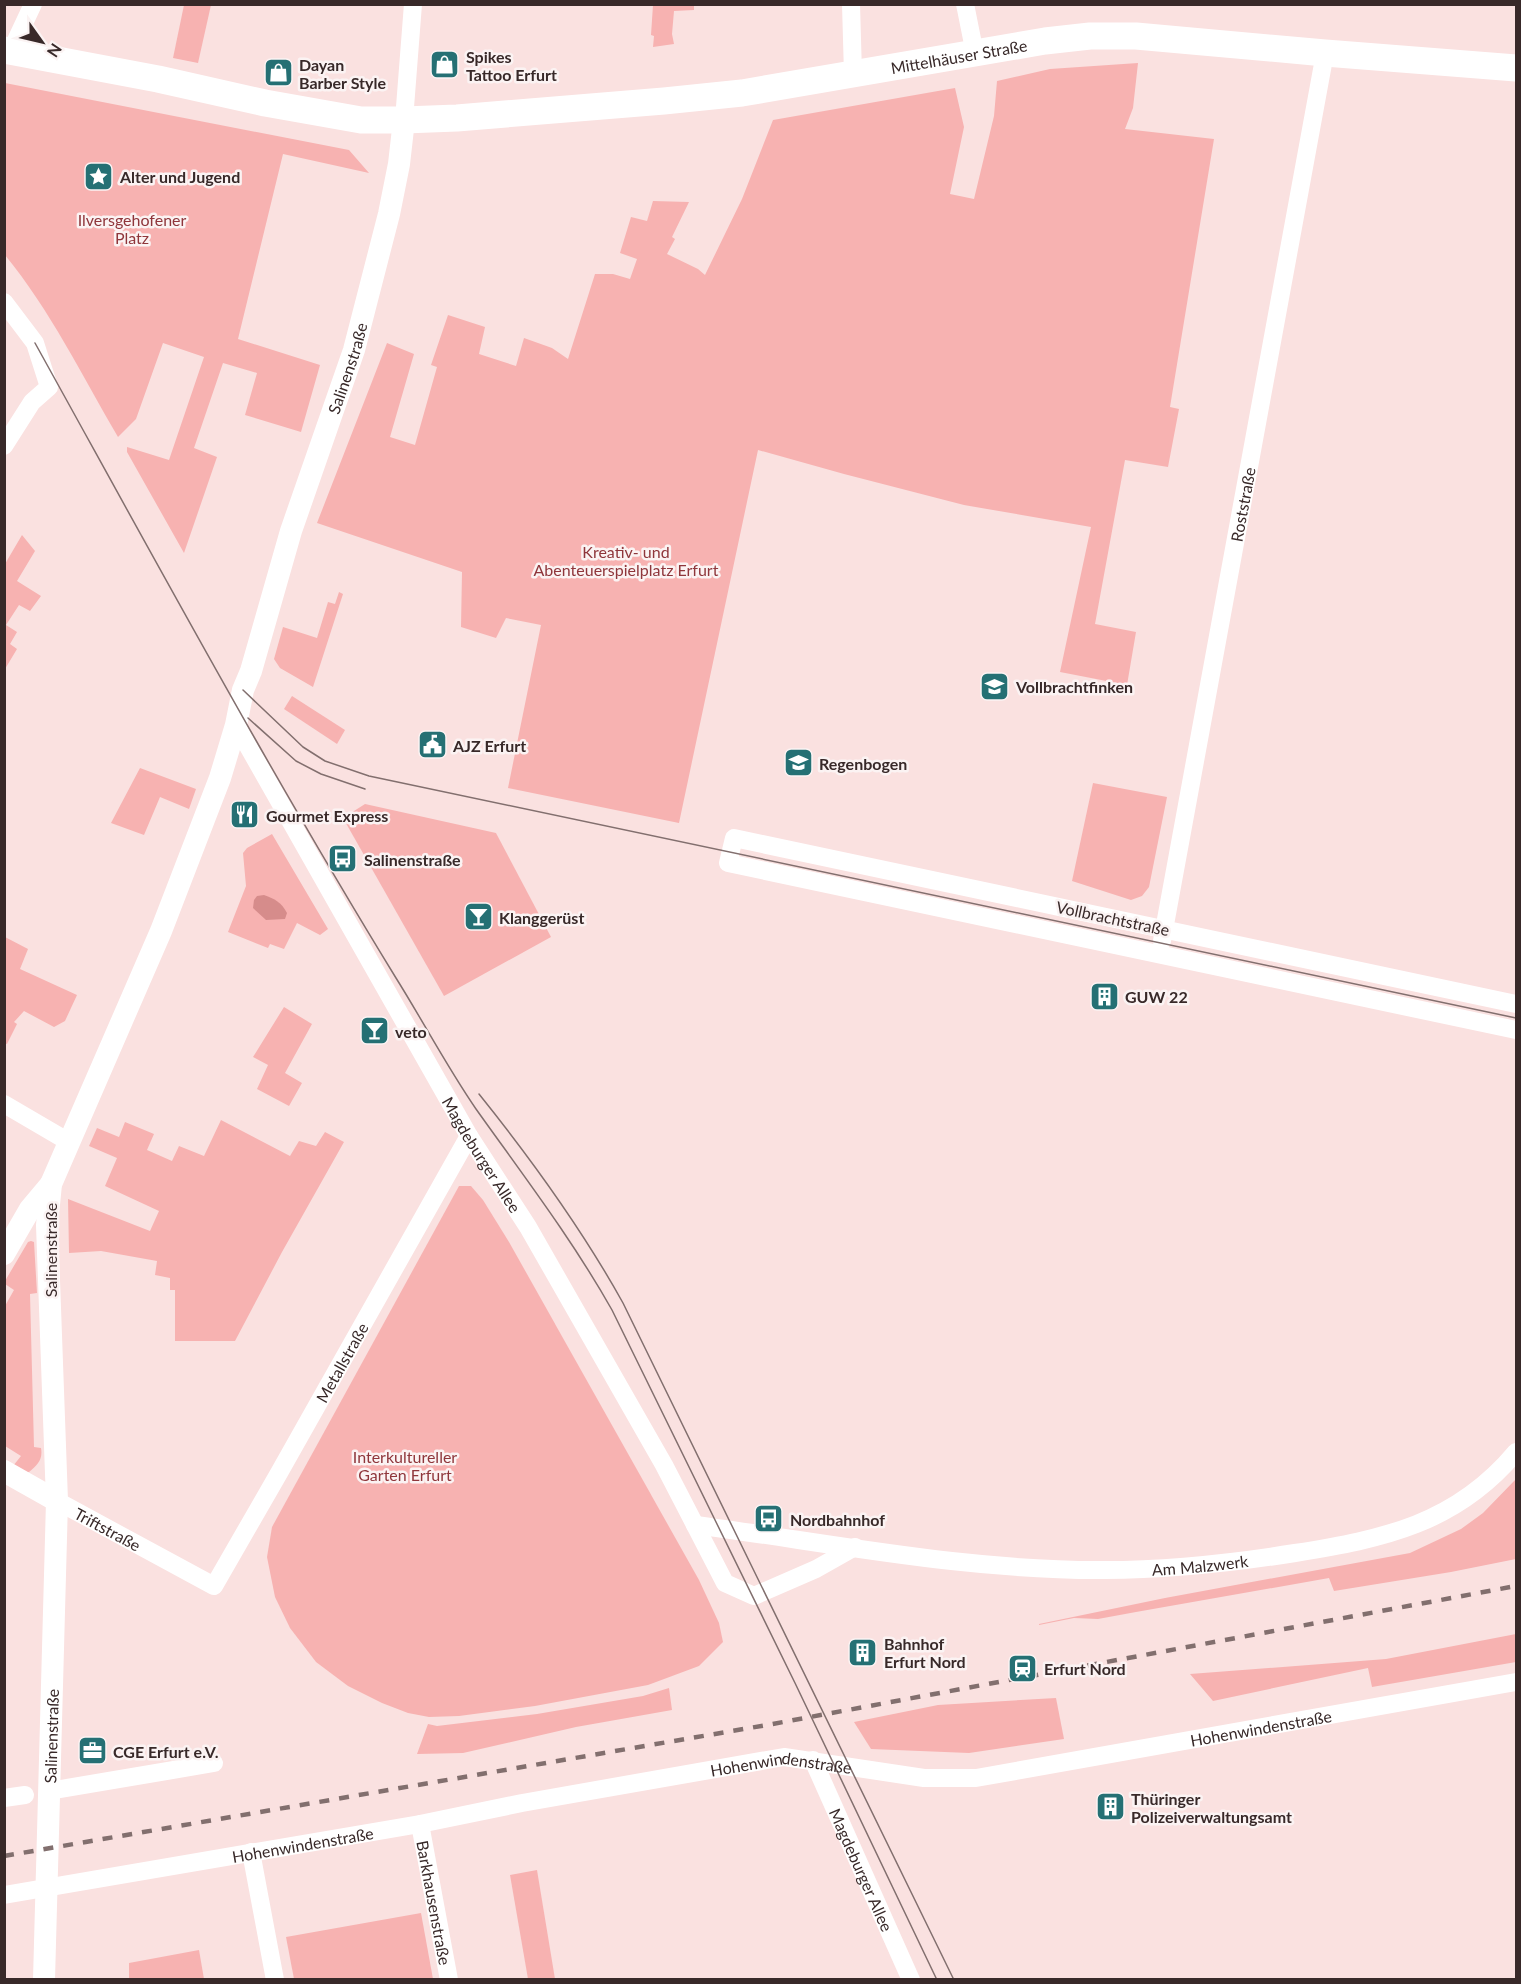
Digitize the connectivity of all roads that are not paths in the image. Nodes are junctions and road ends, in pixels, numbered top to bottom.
1 (33, 4) edge
2 (413, 4) edge
3 (851, 4) edge
4 (965, 4) edge
5 (8, 51) edge
6 (1325, 53) junction
7 (975, 54) junction
8 (1516, 68) edge
9 (852, 74) junction
10 (404, 120) junction
11 (4, 302) edge
12 (4, 447) edge
13 (236, 725) junction
14 (1164, 929) junction
15 (1159, 954) junction
16 (1516, 1004) edge
17 (1516, 1030) edge
18 (4, 1104) edge
19 (469, 1136) junction
20 (69, 1142) junction
21 (51, 1184) junction
22 (4, 1254) edge
23 (1516, 1452) edge
24 (4, 1472) edge
25 (57, 1501) junction
26 (695, 1525) junction
27 (855, 1547) junction
28 (214, 1586) joint
29 (1516, 1682) edge
30 (813, 1760) junction
31 (214, 1763) dead end
32 (49, 1791) junction
33 (25, 1795) dead end
34 (4, 1798) edge
35 (420, 1824) junction
36 (252, 1852) junction
37 (46, 1888) junction
38 (4, 1895) edge
39 (44, 1980) edge
40 (275, 1980) edge
41 (449, 1980) edge
42 (911, 1980) edge

1 - 5 street
2 - 10 street, Salinenstraße
3 - 9 street
4 - 7 street
5 - 10 main road
6 - 7 main road, Mittelhäuser Straße
6 - 8 main road, Mittelhäuser Straße
6 - 14 street, Roststraße
7 - 9 main road, Mittelhäuser Straße
9 - 10 main road, Mittelhäuser Straße
10 - 13 street, Salinenstraße
11 - 12 street
13 - 19 street, Magdeburger Allee
13 - 20 street, Salinenstraße
14 - 15 street, Roststraße
14 - 15 street, Vollbrachtstraße
14 - 16 street, Vollbrachtstraße
15 - 17 street
18 - 20 street
19 - 26 street, Magdeburger Allee
19 - 28 street, Metallstraße
20 - 21 street, Salinenstraße
21 - 22 street
21 - 25 street, Salinenstraße
23 - 27 street, Am Malzwerk
24 - 25 street, Triftstraße
25 - 28 street, Triftstraße
25 - 32 street, Salinenstraße
26 - 27 street, Am Malzwerk
26 - 27 street, Magdeburger Allee
29 - 30 street, Hohenwindenstraße
30 - 35 street, Hohenwindenstraße
30 - 42 street, Magdeburger Allee
31 - 32 street
32 - 37 street, Salinenstraße
33 - 34 street
35 - 36 street, Hohenwindenstraße
35 - 41 street, Barkhausenstraße
36 - 37 street, Hohenwindenstraße
36 - 40 street
37 - 38 street, Hohenwindenstraße
37 - 39 street, Salinenstraße

